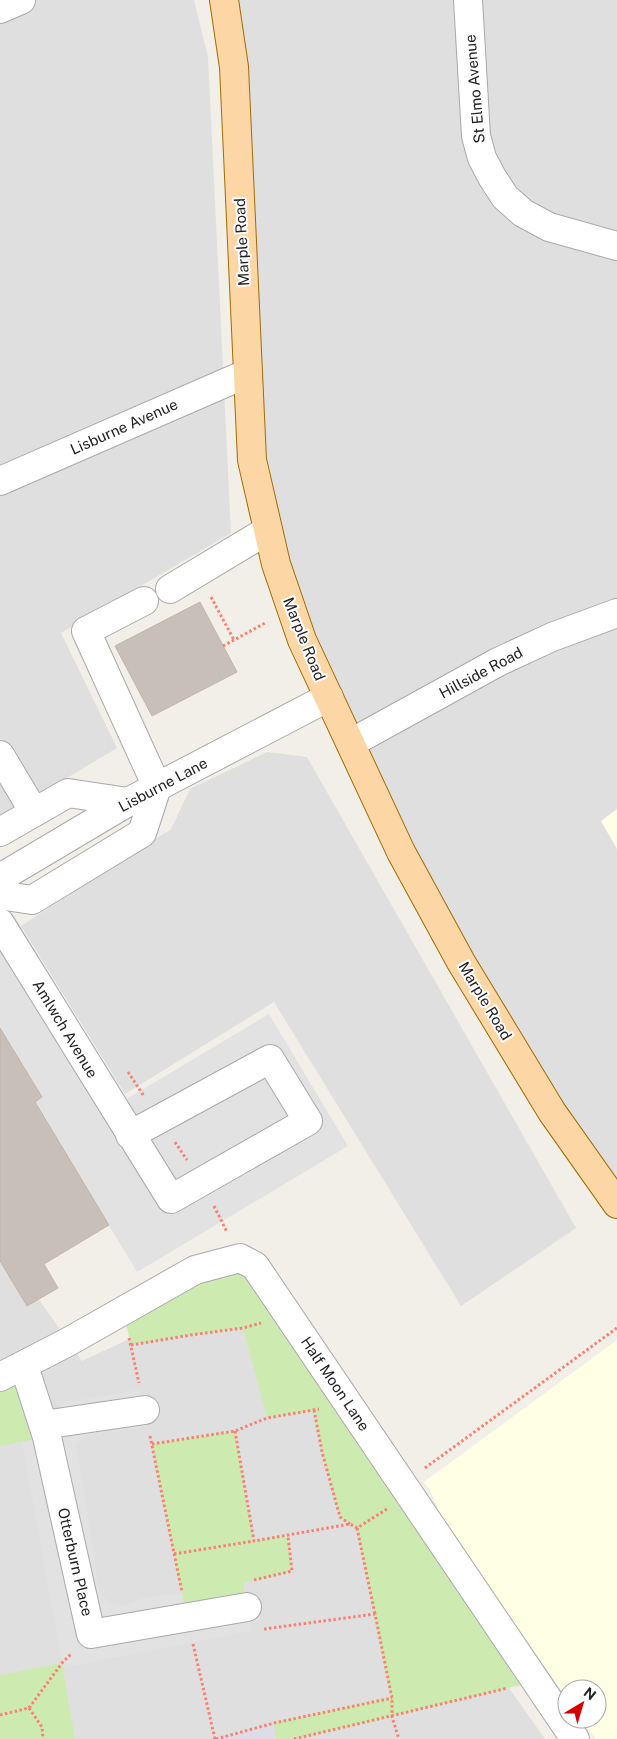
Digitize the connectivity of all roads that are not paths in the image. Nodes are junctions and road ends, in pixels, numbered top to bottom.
1 (21, 0) edge
2 (224, 0) edge
3 (468, 0) edge
4 (0, 10) edge
5 (617, 246) edge
6 (248, 373) junction
7 (0, 481) edge
8 (268, 530) junction
9 (170, 589) dead end
10 (144, 601) dead end
11 (617, 614) edge
12 (329, 697) junction
13 (351, 744) junction
14 (0, 755) edge
15 (157, 787) junction
16 (128, 802) junction
17 (34, 812) junction
18 (0, 832) edge
19 (0, 878) edge
20 (0, 895) edge
21 (0, 923) edge
22 (130, 1135) junction
23 (617, 1204) edge
24 (12, 1371) edge
25 (144, 1410) road end
26 (43, 1426) junction
27 (248, 1607) road end
28 (575, 1739) edge

1 - 4 street
2 - 6 main road, Marple Road
3 - 5 street, St Elmo Avenue
6 - 7 street, Lisburne Avenue
6 - 8 main road, Marple Road
8 - 9 street
8 - 12 main road, Marple Road
10 - 15 street
11 - 13 street, Hillside Road
12 - 13 main road, Marple Road
12 - 15 street, Lisburne Lane
13 - 23 main road, Marple Road
14 - 17 street
15 - 16 street, Lisburne Lane
15 - 20 street
16 - 17 street
16 - 19 street, Lisburne Lane
17 - 18 street
21 - 22 street, Amlwch Avenue
22 - 22 street, Amlwch Avenue
24 - 26 street, Otterburn Place
24 - 28 street, Half Moon Lane
25 - 26 street
26 - 27 street, Otterburn Place

